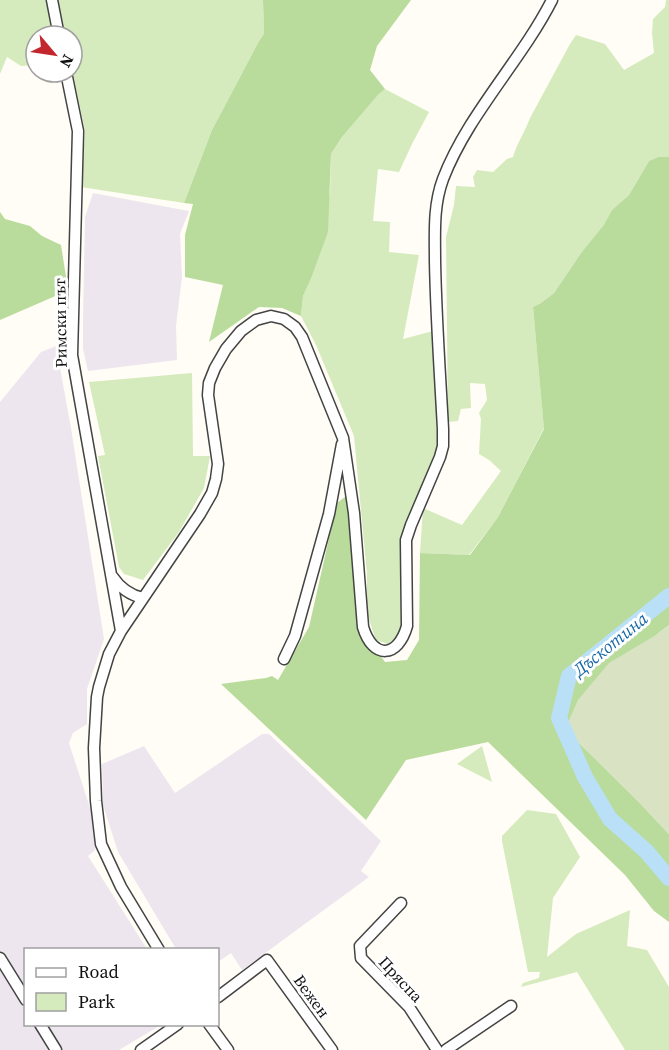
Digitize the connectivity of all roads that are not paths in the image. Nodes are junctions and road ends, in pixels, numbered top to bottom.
1 (52, 0) edge
2 (552, 0) edge
3 (57, 24) edge
4 (68, 84) edge
5 (343, 438) junction
6 (110, 572) junction
7 (143, 598) junction
8 (121, 631) junction
9 (284, 659) dead end
10 (401, 903) dead end
11 (158, 948) edge
12 (0, 958) edge
13 (219, 996) edge
14 (24, 997) edge
15 (511, 1006) dead end
16 (41, 1026) edge
17 (175, 1026) edge
18 (210, 1026) edge
19 (56, 1050) edge
20 (141, 1050) edge
21 (228, 1050) edge
22 (332, 1050) edge
23 (437, 1050) edge
24 (446, 1050) edge

1 - 3 street
2 - 5 street
4 - 6 street, Римски път
5 - 7 street
5 - 9 street
6 - 7 street
6 - 8 street, Римски път
7 - 8 street
8 - 11 street
10 - 23 street, Пряспа
12 - 14 street
13 - 22 street, Вежен
15 - 24 street
16 - 19 street
17 - 20 street
18 - 21 street

